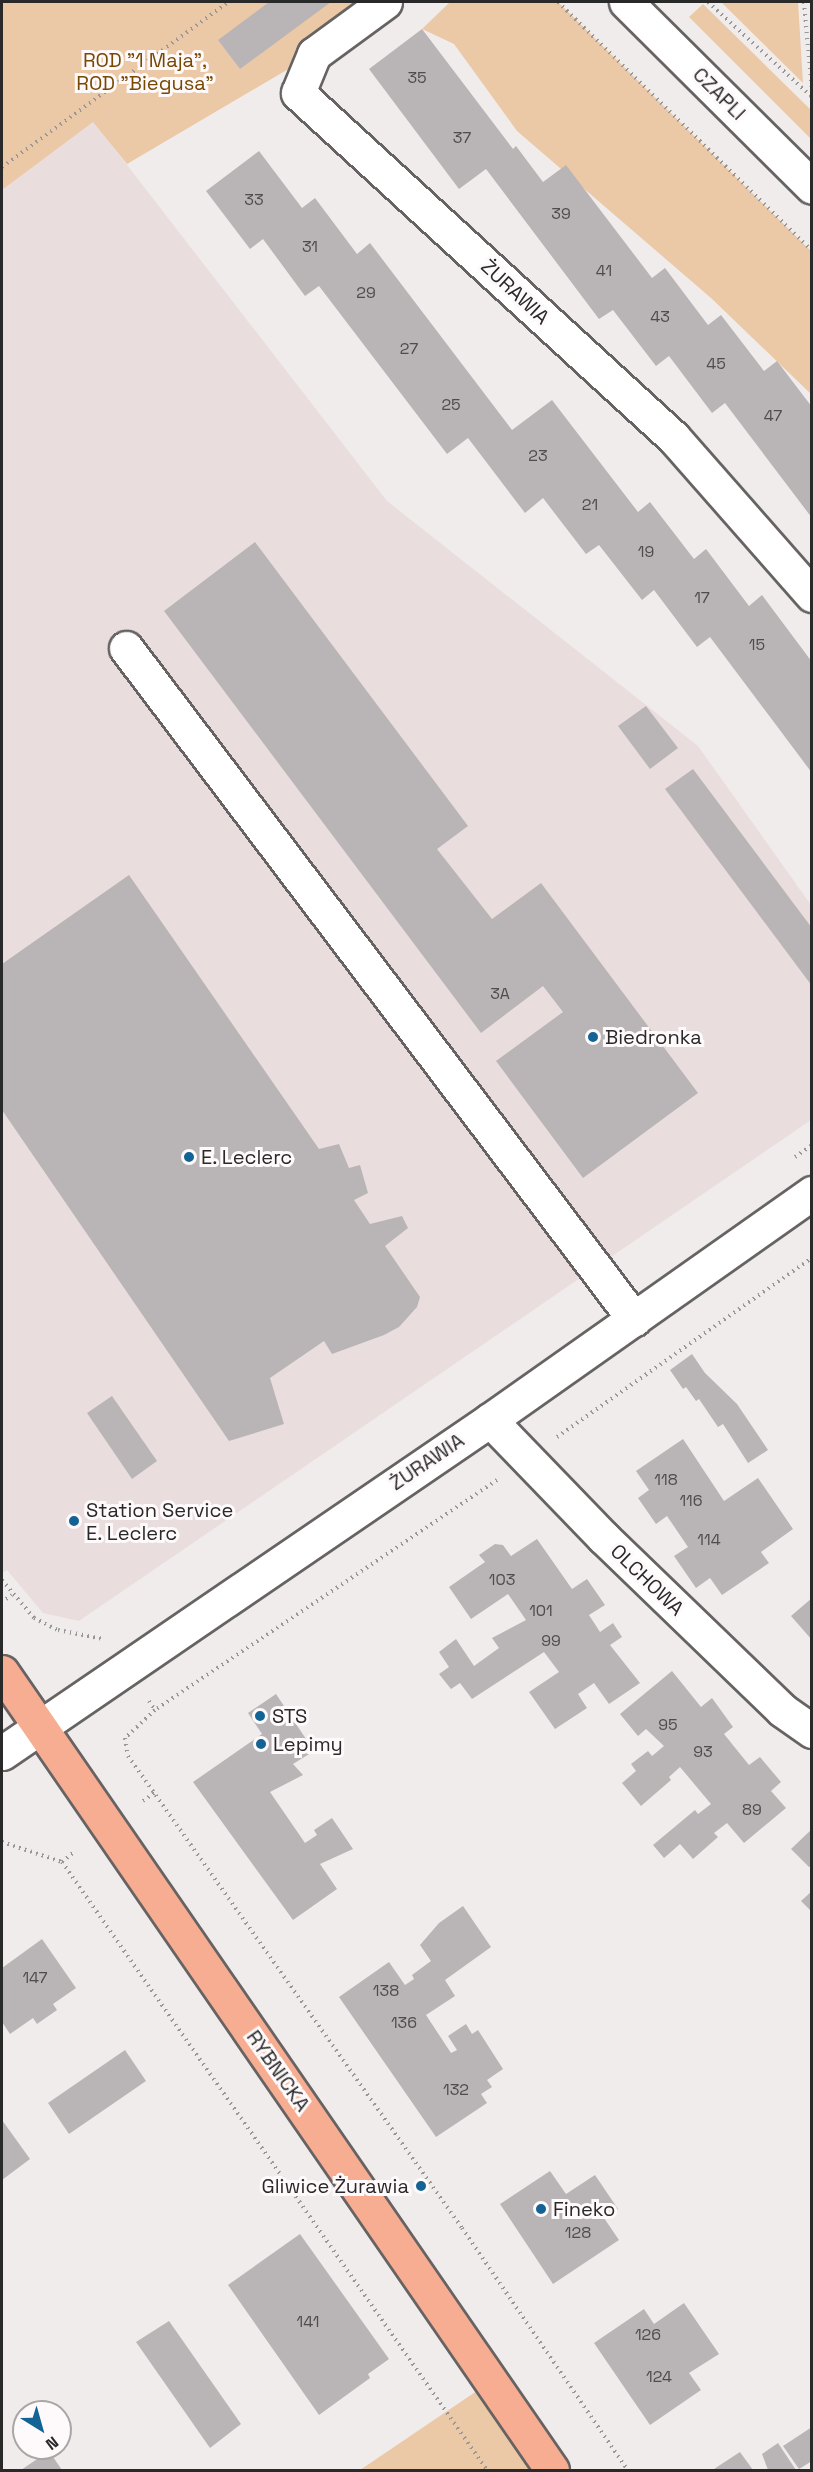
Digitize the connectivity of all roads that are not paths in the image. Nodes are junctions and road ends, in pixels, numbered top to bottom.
1 (385, 2) edge
2 (641, 6) edge
3 (812, 187) edge
4 (812, 595) edge
5 (126, 648) dead end
6 (812, 1193) edge
7 (634, 1319) junction
8 (490, 1420) junction
9 (2, 1672) edge
10 (39, 1726) junction
11 (812, 1731) edge
12 (2, 1753) edge
13 (552, 2470) edge

1 - 4 street, ŻURAWIA
2 - 3 street, CZAPLI
5 - 7 street
6 - 7 street, ŻURAWIA
7 - 8 street, ŻURAWIA
8 - 10 street, ŻURAWIA
8 - 11 street, OLCHOWA
9 - 10 main road, RYBNICKA
10 - 12 street, ŻURAWIA
10 - 13 main road, RYBNICKA

